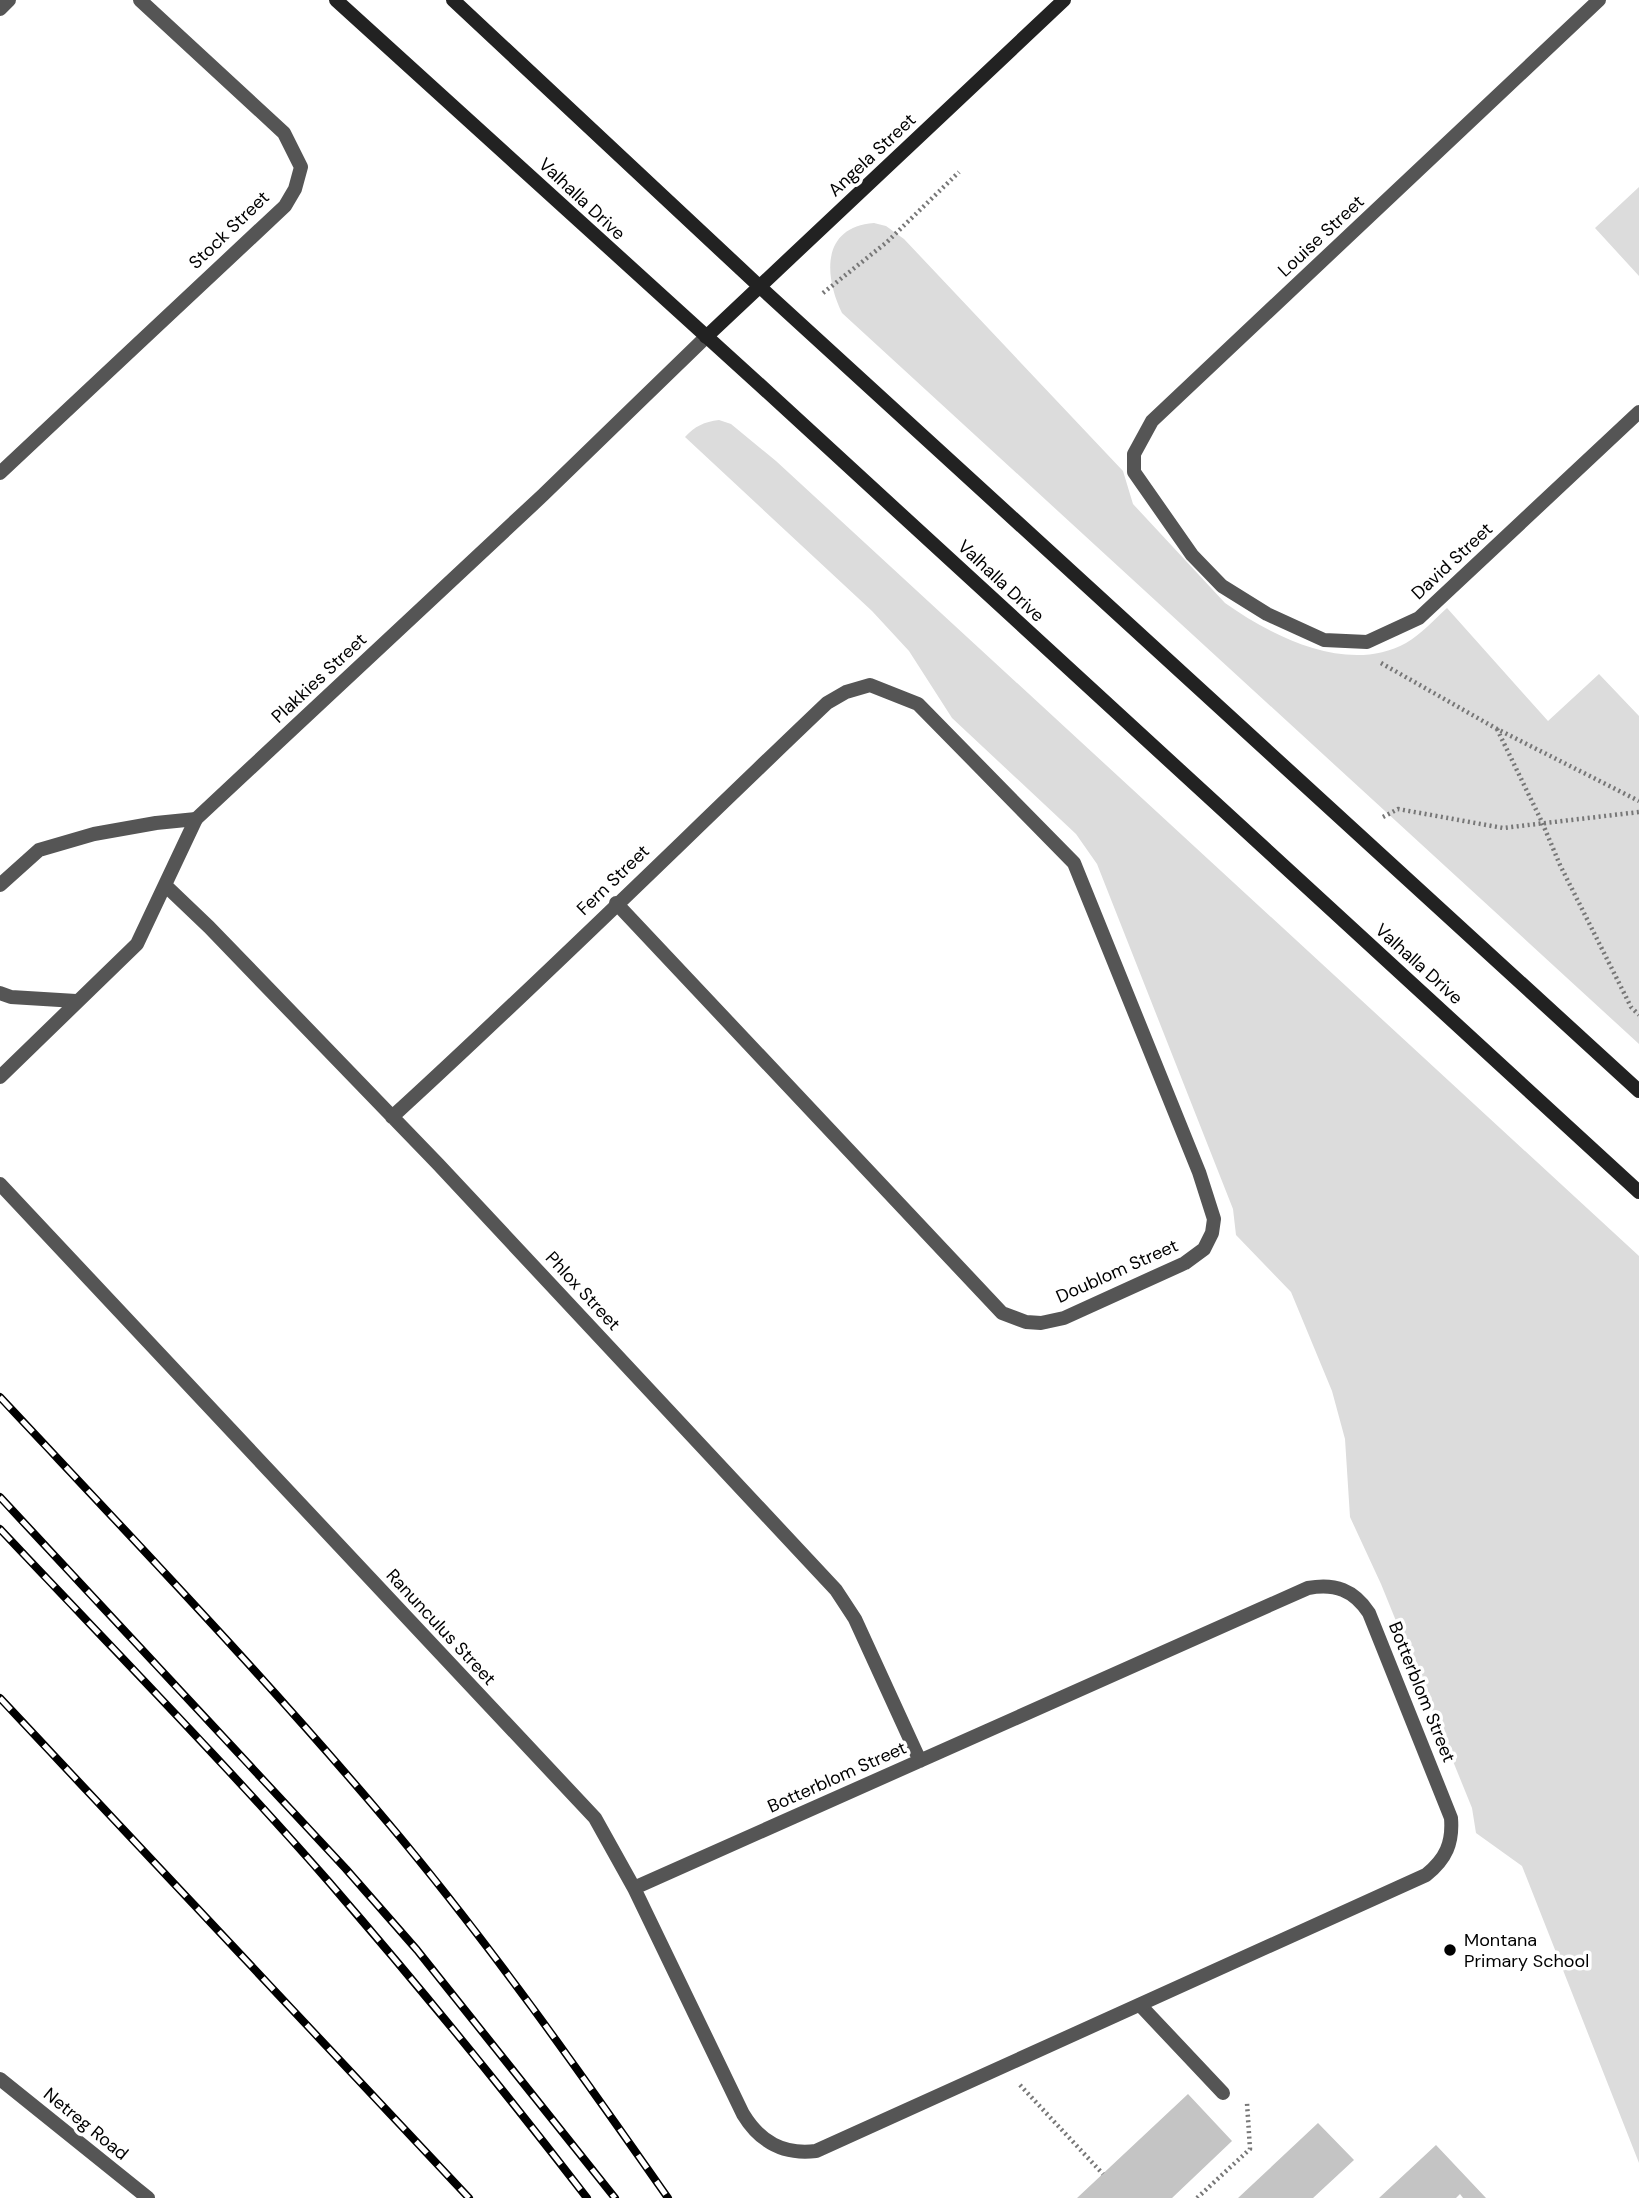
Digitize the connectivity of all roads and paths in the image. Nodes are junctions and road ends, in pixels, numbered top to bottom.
1 (9, 0) edge
2 (140, 0) edge
3 (336, 0) edge
4 (453, 0) edge
5 (1064, 0) edge
6 (1599, 0) edge
7 (0, 9) edge
8 (959, 172) dead end
9 (758, 286) junction
10 (823, 293) dead end
11 (706, 337) junction
12 (1639, 412) edge
13 (0, 473) edge
14 (1167, 522) joint
15 (1367, 642) junction
16 (870, 685) joint
17 (1497, 729) junction
18 (1639, 801) edge
19 (1639, 812) edge
20 (1383, 817) dead end
21 (196, 819) junction
22 (1542, 822) junction
23 (0, 885) edge
24 (165, 886) junction
25 (616, 903) junction
26 (0, 993) edge
27 (76, 1001) junction
28 (1639, 1015) edge
29 (0, 1077) edge
30 (1639, 1091) edge
31 (392, 1117) junction
32 (0, 1184) edge
33 (1639, 1192) edge
34 (920, 1761) junction
35 (634, 1888) junction
36 (1140, 2005) junction
37 (1003, 2067) junction
38 (0, 2080) edge
39 (1223, 2093) dead end
40 (1247, 2098) dead end
41 (778, 2148) joint
42 (1103, 2174) dead end
43 (148, 2198) edge
44 (1198, 2198) edge

1 - 7 street
2 - 13 street, Stock Street
3 - 11 main road, Valhalla Drive
4 - 9 main road
5 - 9 main road, Angela Street
6 - 14 street, Louise Street
8 - 10 path
9 - 11 main road, Angela Street
9 - 30 main road
11 - 21 street, Plakkies Street
11 - 33 main road, Valhalla Drive
12 - 15 street, David Street
14 - 15 street, David Street
15 - 17 path
16 - 25 street, Fern Street
16 - 25 street, Doublom Street
17 - 18 path
17 - 22 path
19 - 22 path
20 - 22 path
21 - 23 street
21 - 24 street, Plakkies Street
22 - 28 path
24 - 27 street, Plakkies Street
24 - 31 street, Phlox Street
25 - 31 street, Fern Street
26 - 27 street
27 - 29 street, Plakkies Street
31 - 34 street, Phlox Street
32 - 35 street, Ranunculus Street
34 - 35 street, Botterblom Street
34 - 36 street, Botterblom Street
35 - 41 street, Ranunculus Street
36 - 37 street, Botterblom Street
36 - 39 street
37 - 41 street, Botterblom Street
37 - 42 path
38 - 43 street, Netreg Road
40 - 44 path

